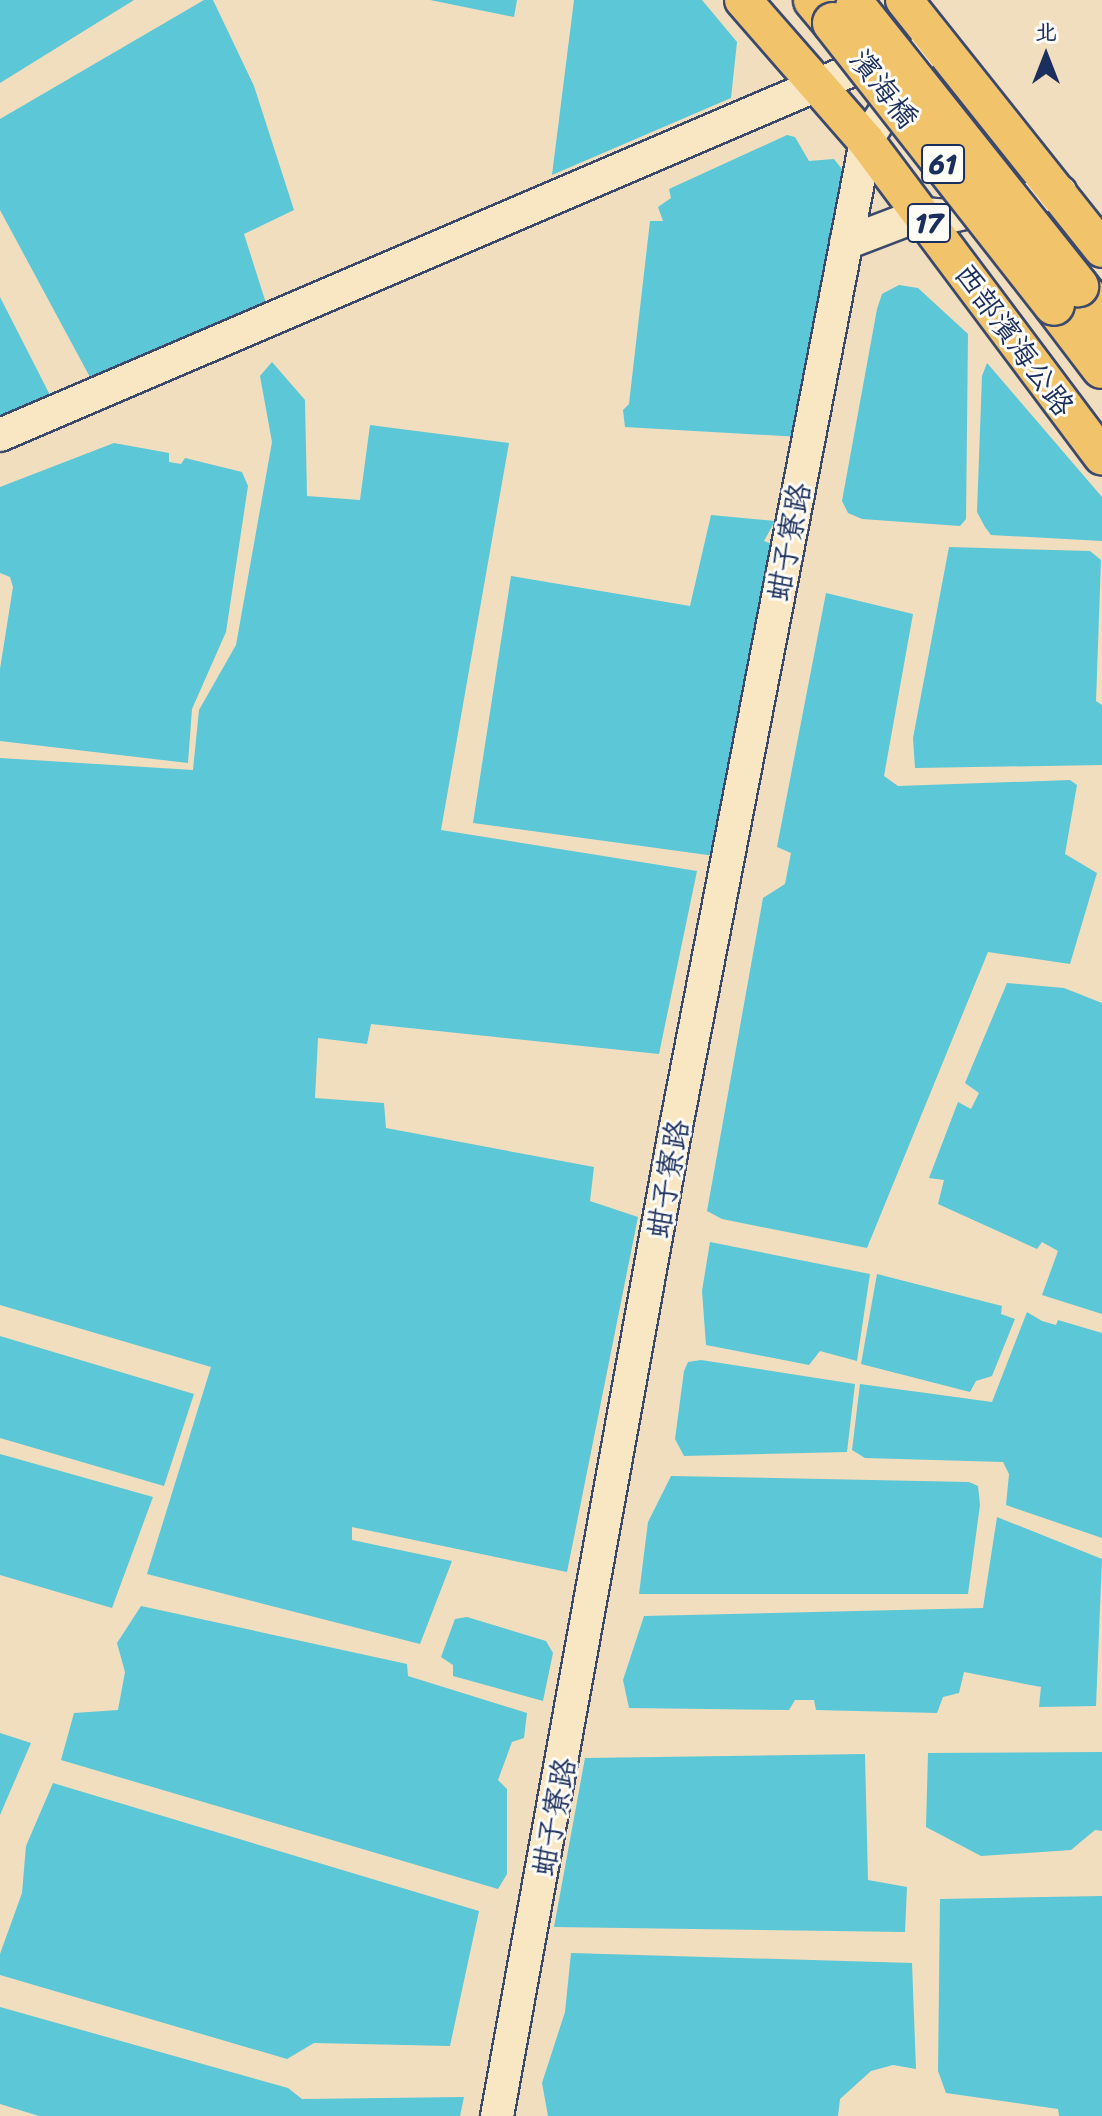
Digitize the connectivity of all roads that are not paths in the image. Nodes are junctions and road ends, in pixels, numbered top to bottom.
1 (743, 0) edge
2 (904, 0) edge
3 (838, 8) edge
4 (933, 36) junction
5 (813, 87) junction
6 (980, 96) junction
7 (866, 141) junction
8 (1060, 192) junction
9 (922, 214) junction
10 (846, 243) junction
11 (1102, 249) edge
12 (1078, 302) edge
13 (1102, 368) edge
14 (0, 435) edge
15 (1102, 457) edge
16 (497, 2116) edge

1 - 5 main road, 西部濱海公路 / 17
2 - 4 main road
3 - 12 highway, 濱海橋 / 61, bridge
4 - 5 street
4 - 6 main road
4 - 7 street
5 - 7 main road, 西部濱海公路 / 17
5 - 14 street
6 - 8 main road
6 - 9 street
7 - 9 main road, 西部濱海公路 / 17
7 - 10 street, 蚶子寮路
8 - 9 street
8 - 11 main road
9 - 10 street
9 - 15 main road, 西部濱海公路 / 17
10 - 16 street, 蚶子寮路
12 - 13 highway, 61

